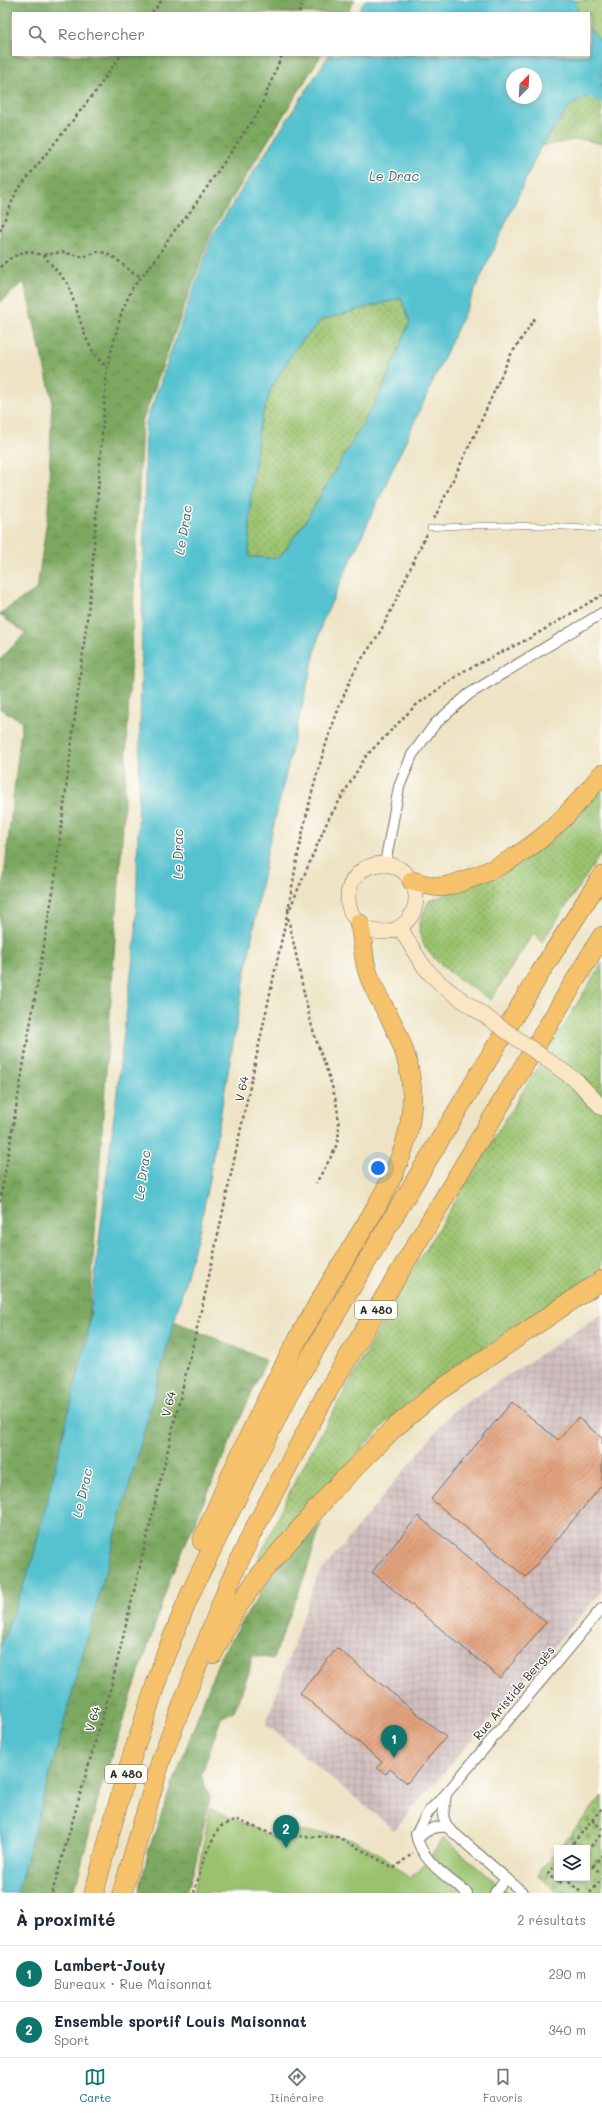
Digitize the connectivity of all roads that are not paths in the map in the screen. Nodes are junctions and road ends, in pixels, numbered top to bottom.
1 (430, 528) road end
2 (602, 529) edge
3 (602, 613) edge
4 (602, 774) edge
5 (386, 864) junction
6 (602, 876) edge
7 (412, 881) junction
8 (359, 923) junction
9 (400, 927) junction
10 (602, 936) edge
11 (581, 1084) junction
12 (602, 1092) edge
13 (602, 1108) edge
14 (602, 1280) edge
15 (191, 1592) junction
16 (602, 1608) edge
17 (184, 1700) junction
18 (446, 1794) junction
19 (447, 1827) junction
20 (418, 1843) junction
21 (506, 1878) junction
22 (94, 1893) edge
23 (122, 1893) edge
24 (467, 1893) edge
25 (495, 1893) edge
26 (523, 1893) edge

1 - 2 lane
3 - 5 street
4 - 7 highway
5 - 7 main road
5 - 8 main road
6 - 15 highway, A 480
7 - 9 main road
8 - 9 main road
8 - 15 highway
9 - 11 main road, bridge
10 - 17 highway, A 480
11 - 12 main road
11 - 13 main road
14 - 17 highway
15 - 22 highway, A 480
16 - 18 street, Rue Aristide Bergès
17 - 23 highway, A 480
18 - 19 street
18 - 20 street, Rue Aristide Bergès
19 - 20 street
19 - 21 street
20 - 24 street
21 - 25 street
21 - 26 street

